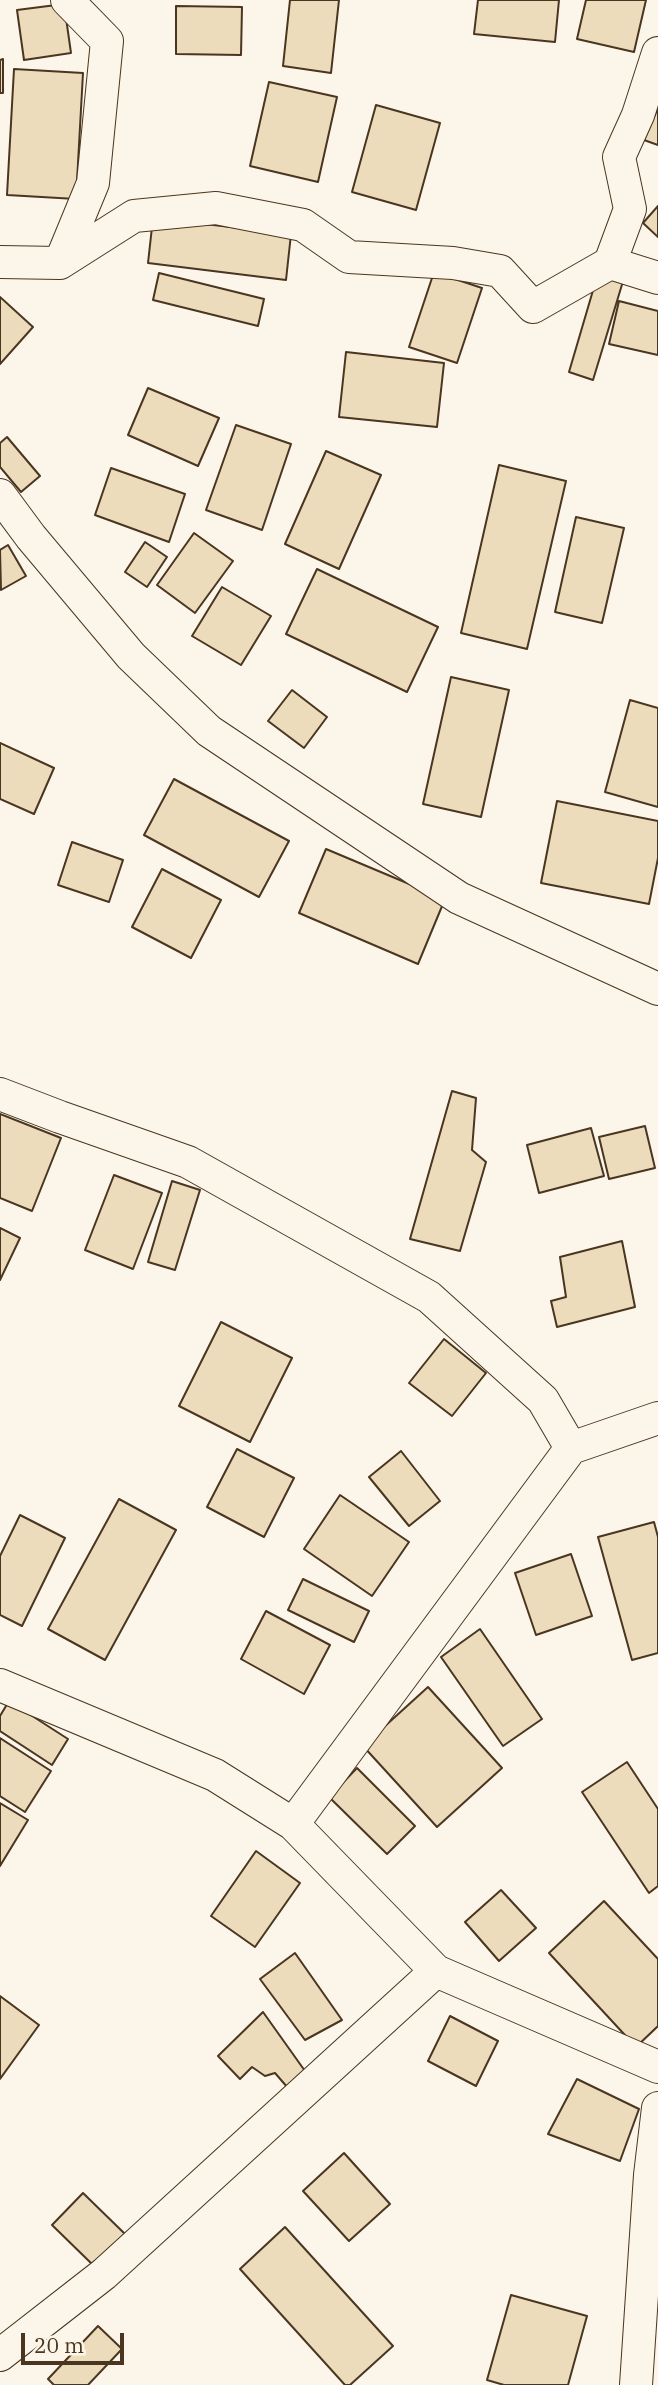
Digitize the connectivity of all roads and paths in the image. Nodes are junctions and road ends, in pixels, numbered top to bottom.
1 (67, 0) edge
2 (658, 53) edge
3 (0, 262) edge
4 (60, 263) junction
5 (610, 263) junction
6 (658, 278) edge
7 (0, 495) edge
8 (31, 537) junction
9 (0, 542) edge
10 (658, 989) edge
11 (0, 1094) edge
12 (658, 1418) edge
13 (571, 1448) junction
14 (0, 1685) edge
15 (293, 1824) junction
16 (436, 1971) junction
17 (658, 2067) edge
18 (658, 2108) edge
19 (0, 2355) edge
20 (636, 2385) edge

1 - 4 street
2 - 5 street
3 - 4 street
4 - 5 street
5 - 6 street
7 - 8 street
8 - 9 street
8 - 10 street
11 - 13 street
12 - 13 street
13 - 15 street
14 - 15 street
15 - 16 street
16 - 17 street
16 - 19 street
18 - 20 street

